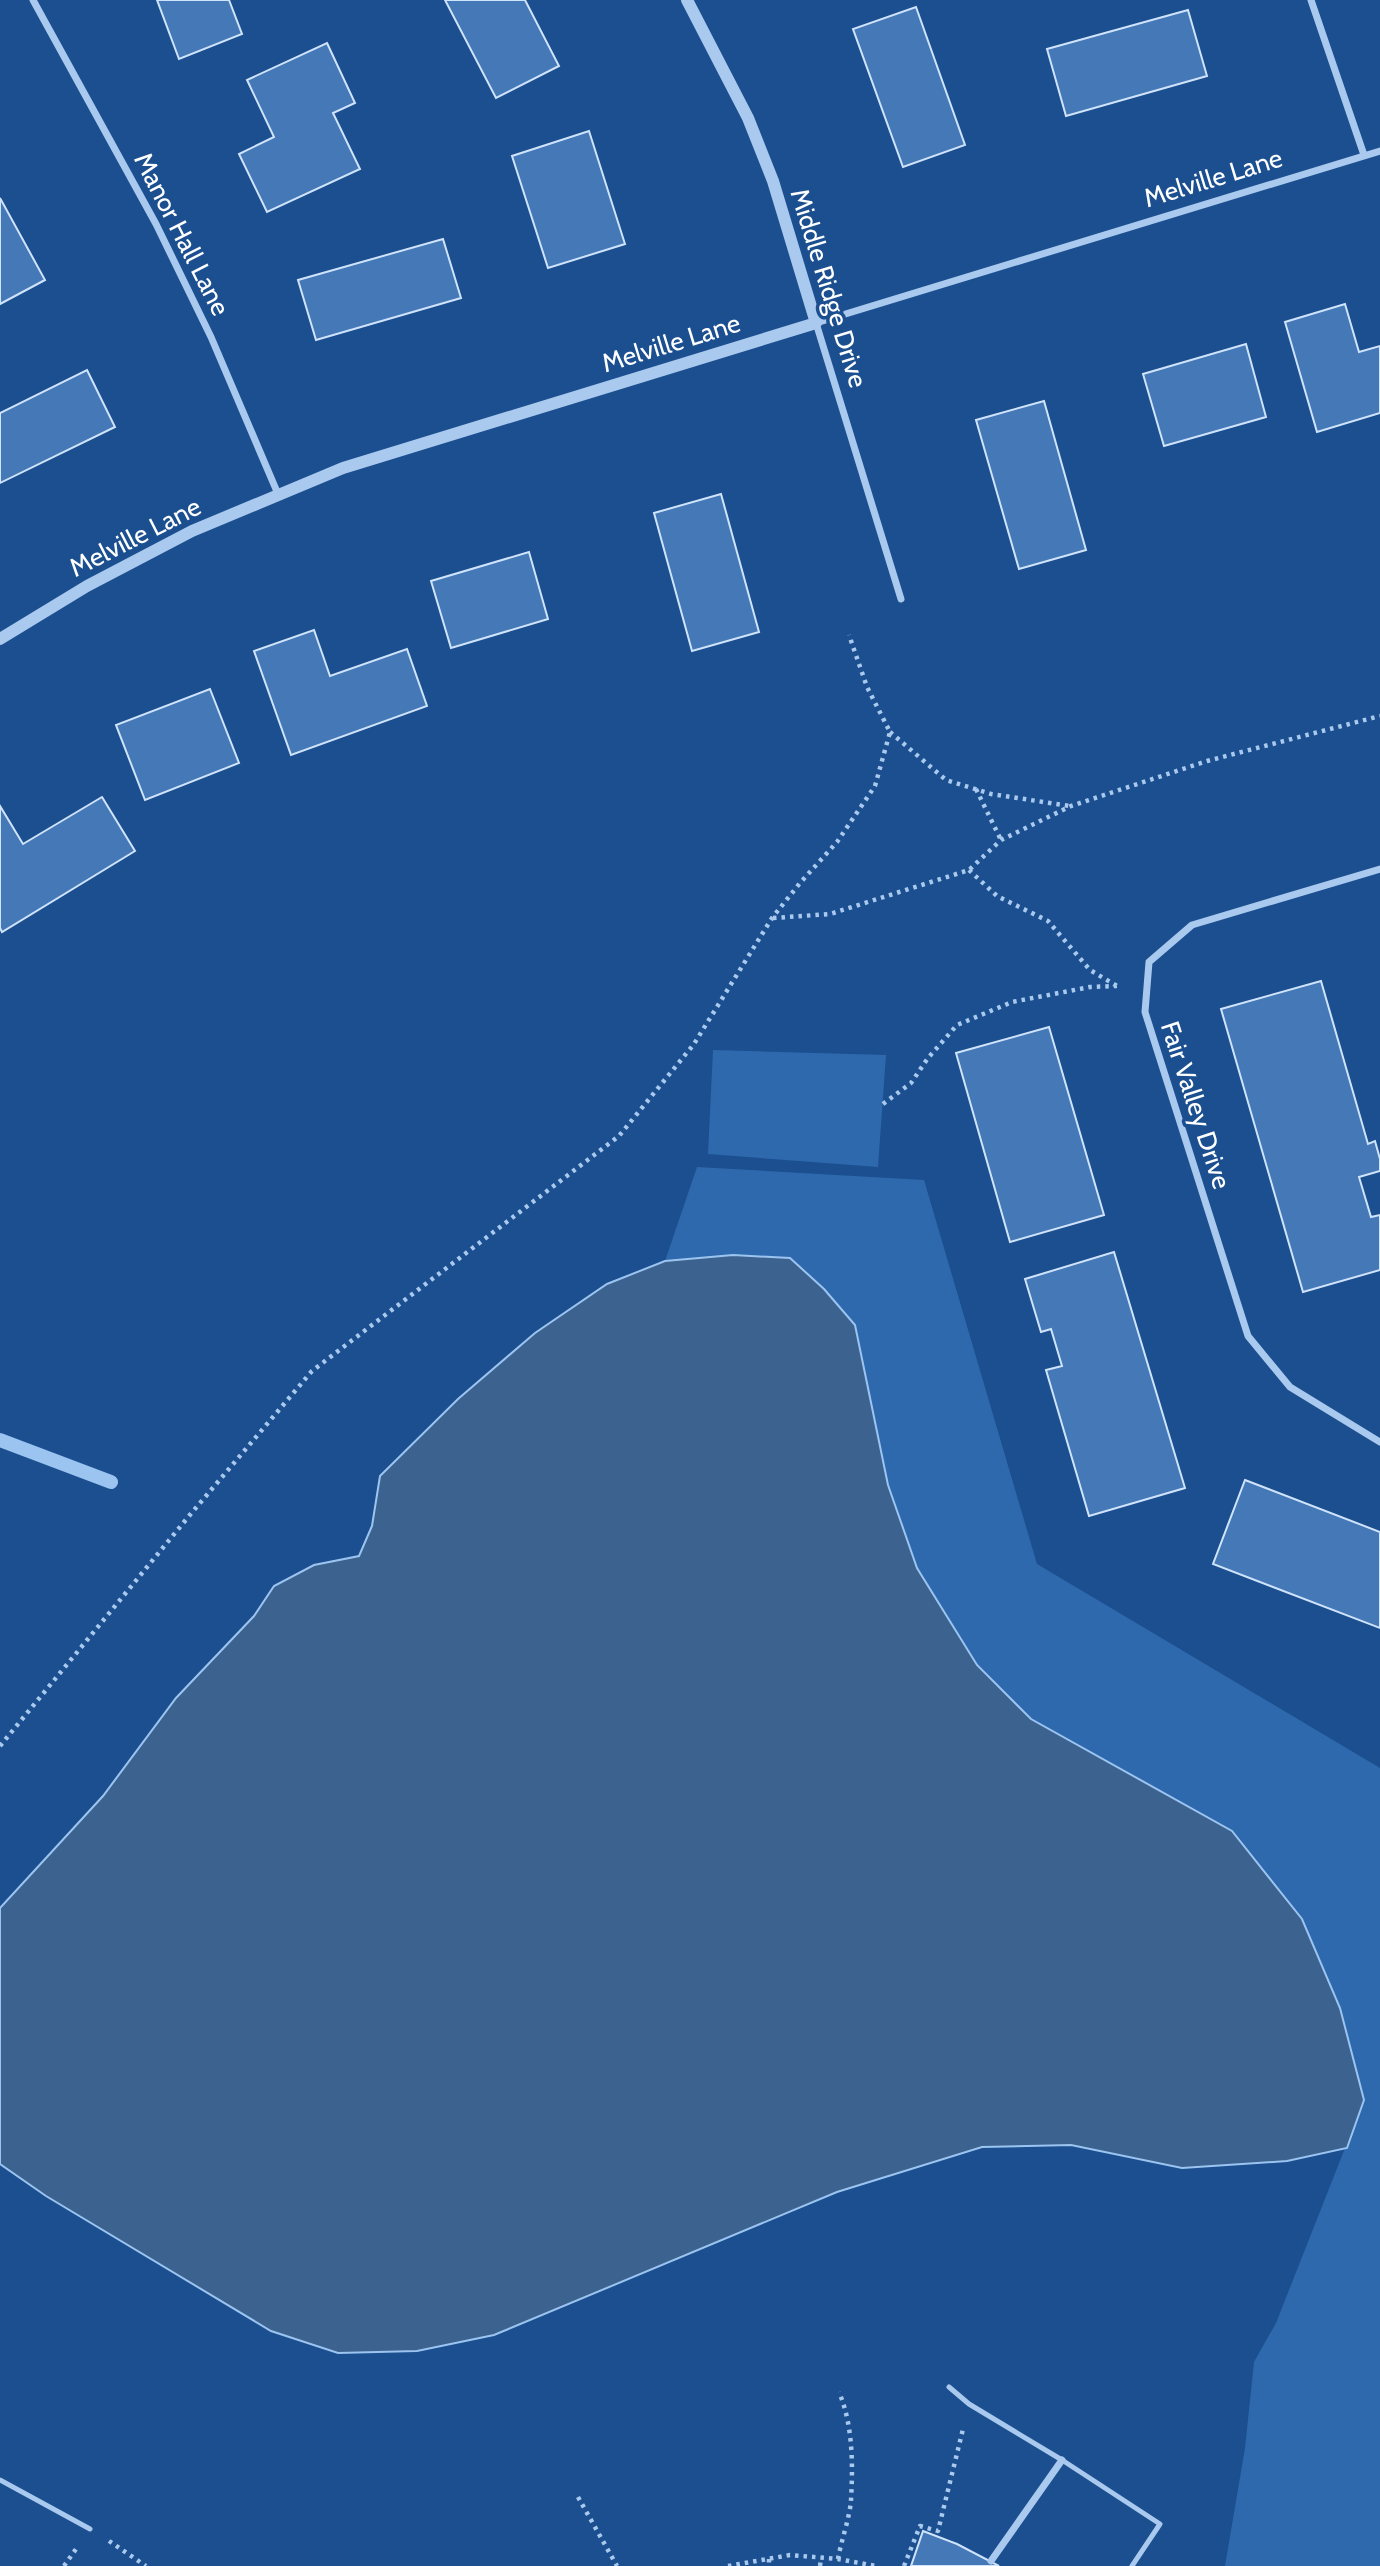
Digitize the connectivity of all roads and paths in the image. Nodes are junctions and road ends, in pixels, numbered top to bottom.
1 (33, 0) edge
2 (687, 0) edge
3 (1311, 0) edge
4 (1380, 150) edge
5 (1364, 155) junction
6 (816, 323) junction
7 (278, 494) junction
8 (901, 599) dead end
9 (849, 635) dead end
10 (0, 639) edge
11 (1380, 716) edge
12 (890, 732) junction
13 (975, 788) junction
14 (1070, 806) junction
15 (1001, 840) junction
16 (1380, 869) edge
17 (969, 870) junction
18 (772, 918) junction
19 (883, 1104) dead end
20 (1380, 1442) edge
21 (0, 1746) edge
22 (949, 2387) dead end
23 (839, 2392) dead end
24 (969, 2404) junction
25 (1062, 2460) junction
26 (0, 2480) edge
27 (578, 2497) dead end
28 (90, 2529) joint
29 (821, 2558) junction
30 (769, 2559) junction
31 (838, 2559) junction
32 (991, 2561) dead end
33 (146, 2566) edge
34 (617, 2566) edge
35 (728, 2566) edge
36 (769, 2566) edge
37 (820, 2566) edge
38 (876, 2566) edge
39 (904, 2566) edge
40 (1132, 2566) edge

1 - 7 street, Manor Hall Lane
2 - 6 street, Middle Ridge Drive
3 - 5 street
4 - 5 street, Melville Lane
5 - 6 street, Melville Lane
6 - 7 street, Melville Lane
6 - 8 street, Middle Ridge Drive
7 - 10 street, Melville Lane
9 - 12 path
11 - 14 path
12 - 13 path
12 - 18 path
13 - 14 path
13 - 15 path
14 - 15 path
15 - 17 path
16 - 20 street, Fair Valley Drive
17 - 18 path
17 - 19 path
18 - 21 path
22 - 24 lane
23 - 31 path
24 - 25 lane
24 - 39 path
25 - 32 street
25 - 40 lane
26 - 28 lane
27 - 34 path
28 - 33 path
29 - 30 path
29 - 31 path
29 - 37 path
30 - 35 path
30 - 36 path
31 - 38 path

